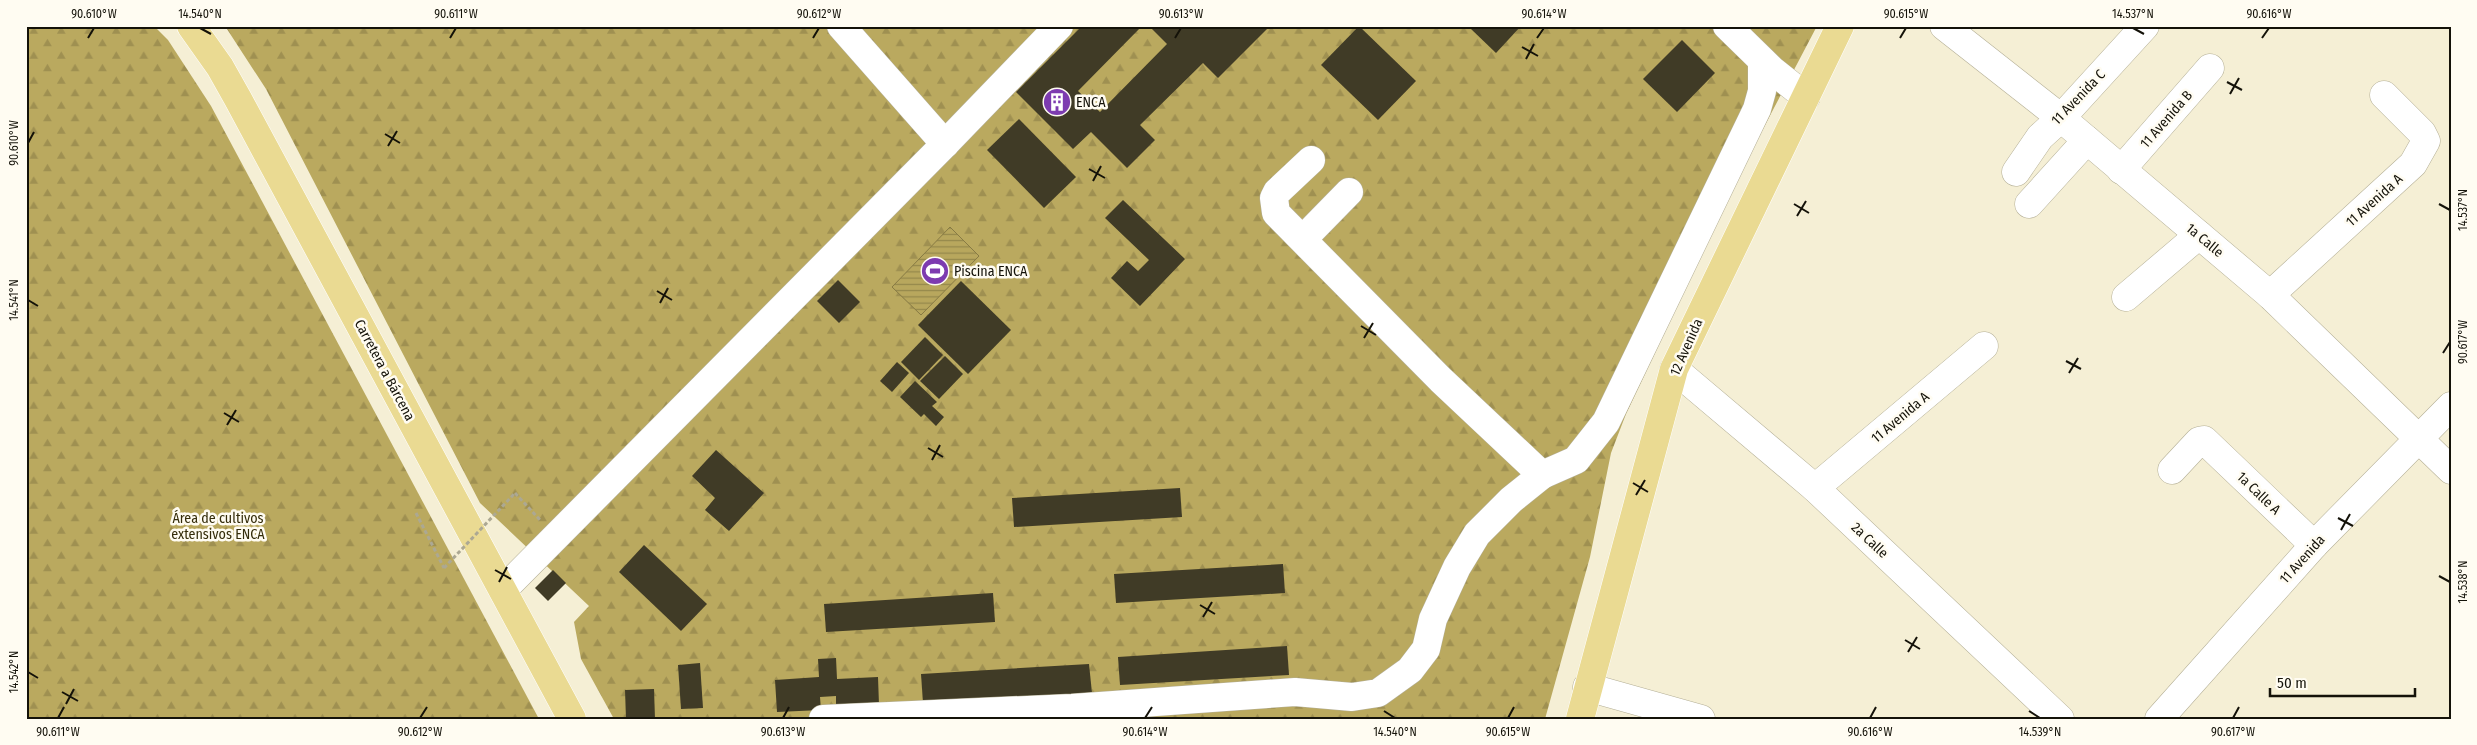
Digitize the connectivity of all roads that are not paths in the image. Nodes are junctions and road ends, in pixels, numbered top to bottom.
1 (191, 26) edge
2 (841, 26) edge
3 (1059, 26) edge
4 (1726, 26) edge
5 (1840, 26) edge
6 (1944, 26) edge
7 (2145, 26) edge
8 (1762, 60) junction
9 (2210, 68) dead end
10 (2384, 95) dead end
11 (1806, 97) junction
12 (2061, 118) junction
13 (2087, 140) junction
14 (945, 144) junction
15 (1311, 160) dead end
16 (2121, 170) junction
17 (2016, 172) dead end
18 (1349, 192) dead end
19 (2029, 204) dead end
20 (2199, 235) junction
21 (1303, 239) junction
22 (2270, 295) junction
23 (2126, 297) dead end
24 (1984, 346) dead end
25 (1674, 369) junction
26 (2451, 406) edge
27 (2418, 439) junction
28 (2172, 470) dead end
29 (2451, 470) edge
30 (1542, 475) junction
31 (1815, 488) junction
32 (2314, 545) junction
33 (503, 590) junction
34 (1587, 687) junction
35 (572, 719) edge
36 (823, 719) edge
37 (1580, 719) edge
38 (1701, 719) edge
39 (2060, 719) edge
40 (2159, 719) edge

1 - 33 main road, Carretera a Bárcena
2 - 14 street
3 - 14 street
4 - 8 street
5 - 11 main road, 12 Avenida
6 - 12 street, 1a Calle
7 - 12 street, 11 Avenida C
8 - 11 street
8 - 30 street
9 - 16 street, 11 Avenida B
10 - 22 street, 11 Avenida A
11 - 25 main road, 12 Avenida
12 - 13 street, 1a Calle
12 - 17 street, 11 Avenida C
13 - 16 street, 1a Calle
13 - 19 street
14 - 33 street
15 - 21 street
16 - 20 street, 1a Calle
18 - 21 street
20 - 22 street, 1a Calle
20 - 23 street
21 - 30 street
22 - 27 street, 1a Calle
24 - 31 street, 11 Avenida A
25 - 31 street, 2a Calle
25 - 34 main road, 12 Avenida
26 - 27 street, 11 Avenida
27 - 29 street, 1a Calle
27 - 32 street, 11 Avenida
28 - 32 street, 1a Calle A
30 - 36 street
31 - 39 street, 2a Calle
32 - 40 street, 11 Avenida
33 - 35 main road, Carretera a Bárcena
34 - 37 main road, 12 Avenida
34 - 38 street

